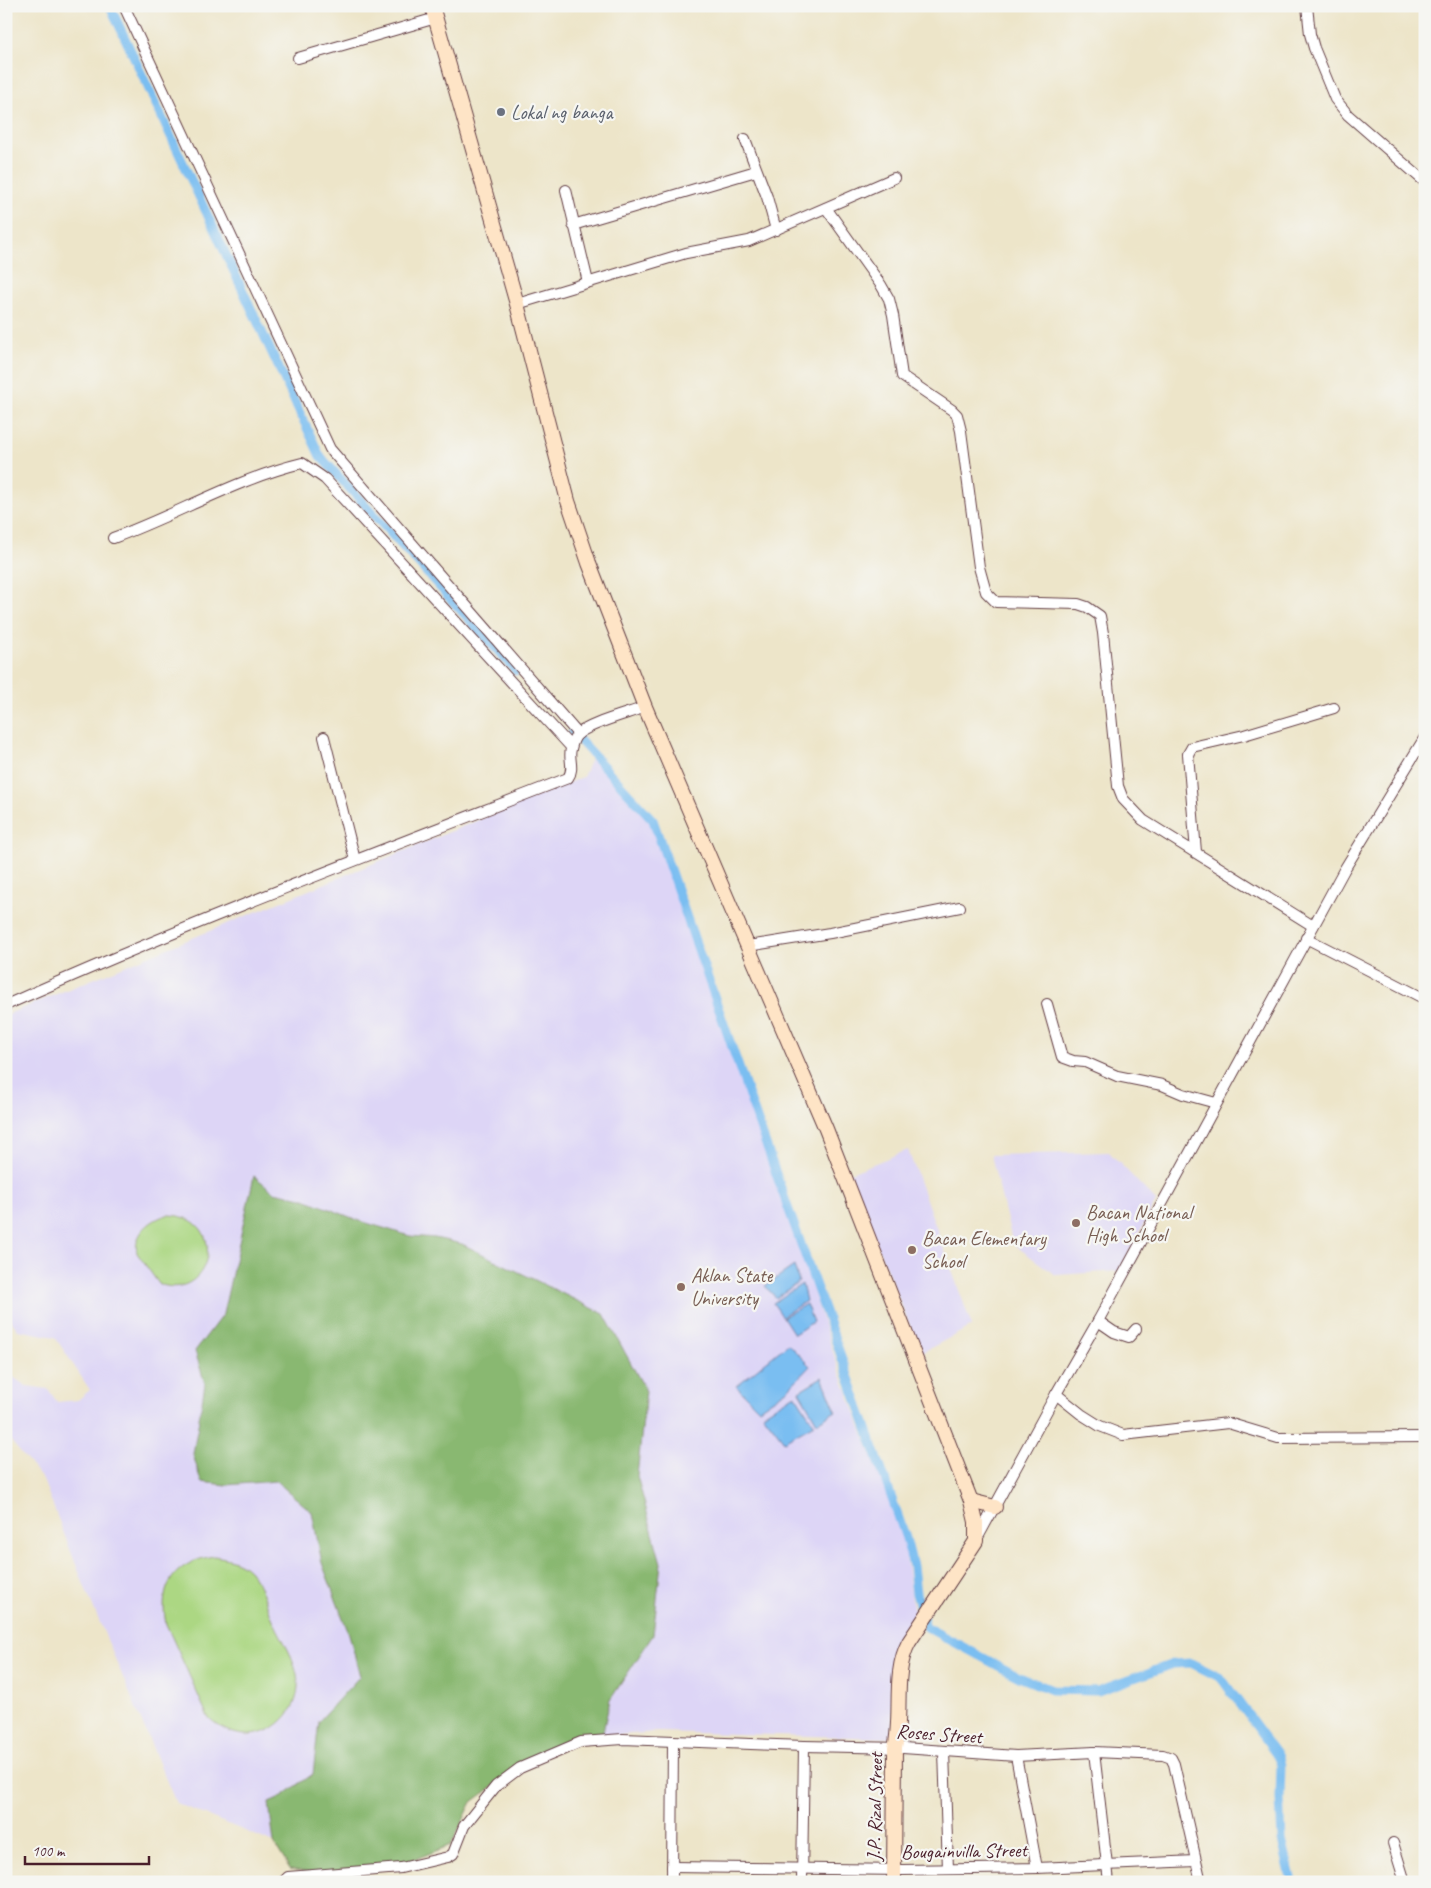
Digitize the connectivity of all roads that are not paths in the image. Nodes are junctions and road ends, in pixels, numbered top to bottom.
1 (124, 6) edge
2 (1307, 6) edge
3 (434, 12) edge
4 (298, 58) dead end
5 (745, 139) dead end
6 (756, 171) junction
7 (894, 178) dead end
8 (1425, 182) edge
9 (566, 190) dead end
10 (826, 208) junction
11 (573, 225) junction
12 (776, 230) junction
13 (588, 282) junction
14 (517, 304) junction
15 (112, 538) dead end
16 (645, 707) junction
17 (1334, 708) dead end
18 (324, 737) dead end
19 (1425, 737) edge
20 (575, 739) junction
21 (1196, 852) junction
22 (355, 860) junction
23 (960, 907) dead end
24 (1313, 926) junction
25 (1306, 938) junction
26 (748, 946) junction
27 (1425, 999) edge
28 (6, 1004) edge
29 (1047, 1004) dead end
30 (1216, 1103) junction
31 (1098, 1321) junction
32 (1136, 1329) dead end
33 (1056, 1394) junction
34 (1425, 1437) edge
35 (971, 1501) junction
36 (994, 1507) junction
37 (976, 1541) junction
38 (673, 1741) junction
39 (804, 1746) junction
40 (899, 1748) junction
41 (944, 1751) junction
42 (1094, 1752) junction
43 (1016, 1756) junction
44 (1393, 1843) dead end
45 (1196, 1861) junction
46 (1107, 1865) junction
47 (672, 1868) junction
48 (1037, 1868) junction
49 (802, 1869) junction
50 (948, 1869) junction
51 (898, 1876) edge
52 (283, 1882) edge
53 (672, 1882) edge
54 (802, 1882) edge
55 (1109, 1882) edge
56 (1201, 1882) edge
57 (1405, 1882) edge

1 - 20 street
2 - 8 street
3 - 4 street
3 - 14 main road
5 - 6 street
6 - 11 street
6 - 12 street
7 - 10 street
9 - 11 street
10 - 12 street
10 - 21 street
11 - 13 street
12 - 13 street
13 - 14 street
14 - 16 main road
15 - 20 street
16 - 20 street
16 - 26 main road
17 - 21 street
18 - 22 street
19 - 24 street
20 - 22 street
21 - 24 street
22 - 28 street
23 - 26 street
24 - 25 street
25 - 27 street
25 - 30 street
26 - 35 main road
29 - 30 street
30 - 31 street
31 - 32 street
31 - 33 street
33 - 34 street
33 - 36 street
35 - 36 main road
35 - 37 main road
36 - 37 street
37 - 40 main road, J.P. Rizal Street
38 - 39 street, Roses Street
38 - 47 street
38 - 52 street, Roses Street
39 - 40 street, Roses Street
39 - 49 street
40 - 41 street, Roses Street
40 - 51 main road, J.P. Rizal Street
41 - 43 street, Roses Street
41 - 50 street
42 - 43 street, Roses Street
42 - 45 street, Roses Street
42 - 46 street
43 - 48 street
44 - 57 street
45 - 46 street, Bougainvilla Street
45 - 56 street
46 - 48 street, Bougainvilla Street
46 - 55 street
47 - 49 street, Bougainvilla Street
47 - 53 street
48 - 50 street, Bougainvilla Street
49 - 51 street, Bougainvilla Street
49 - 54 street
50 - 51 street, Bougainvilla Street

